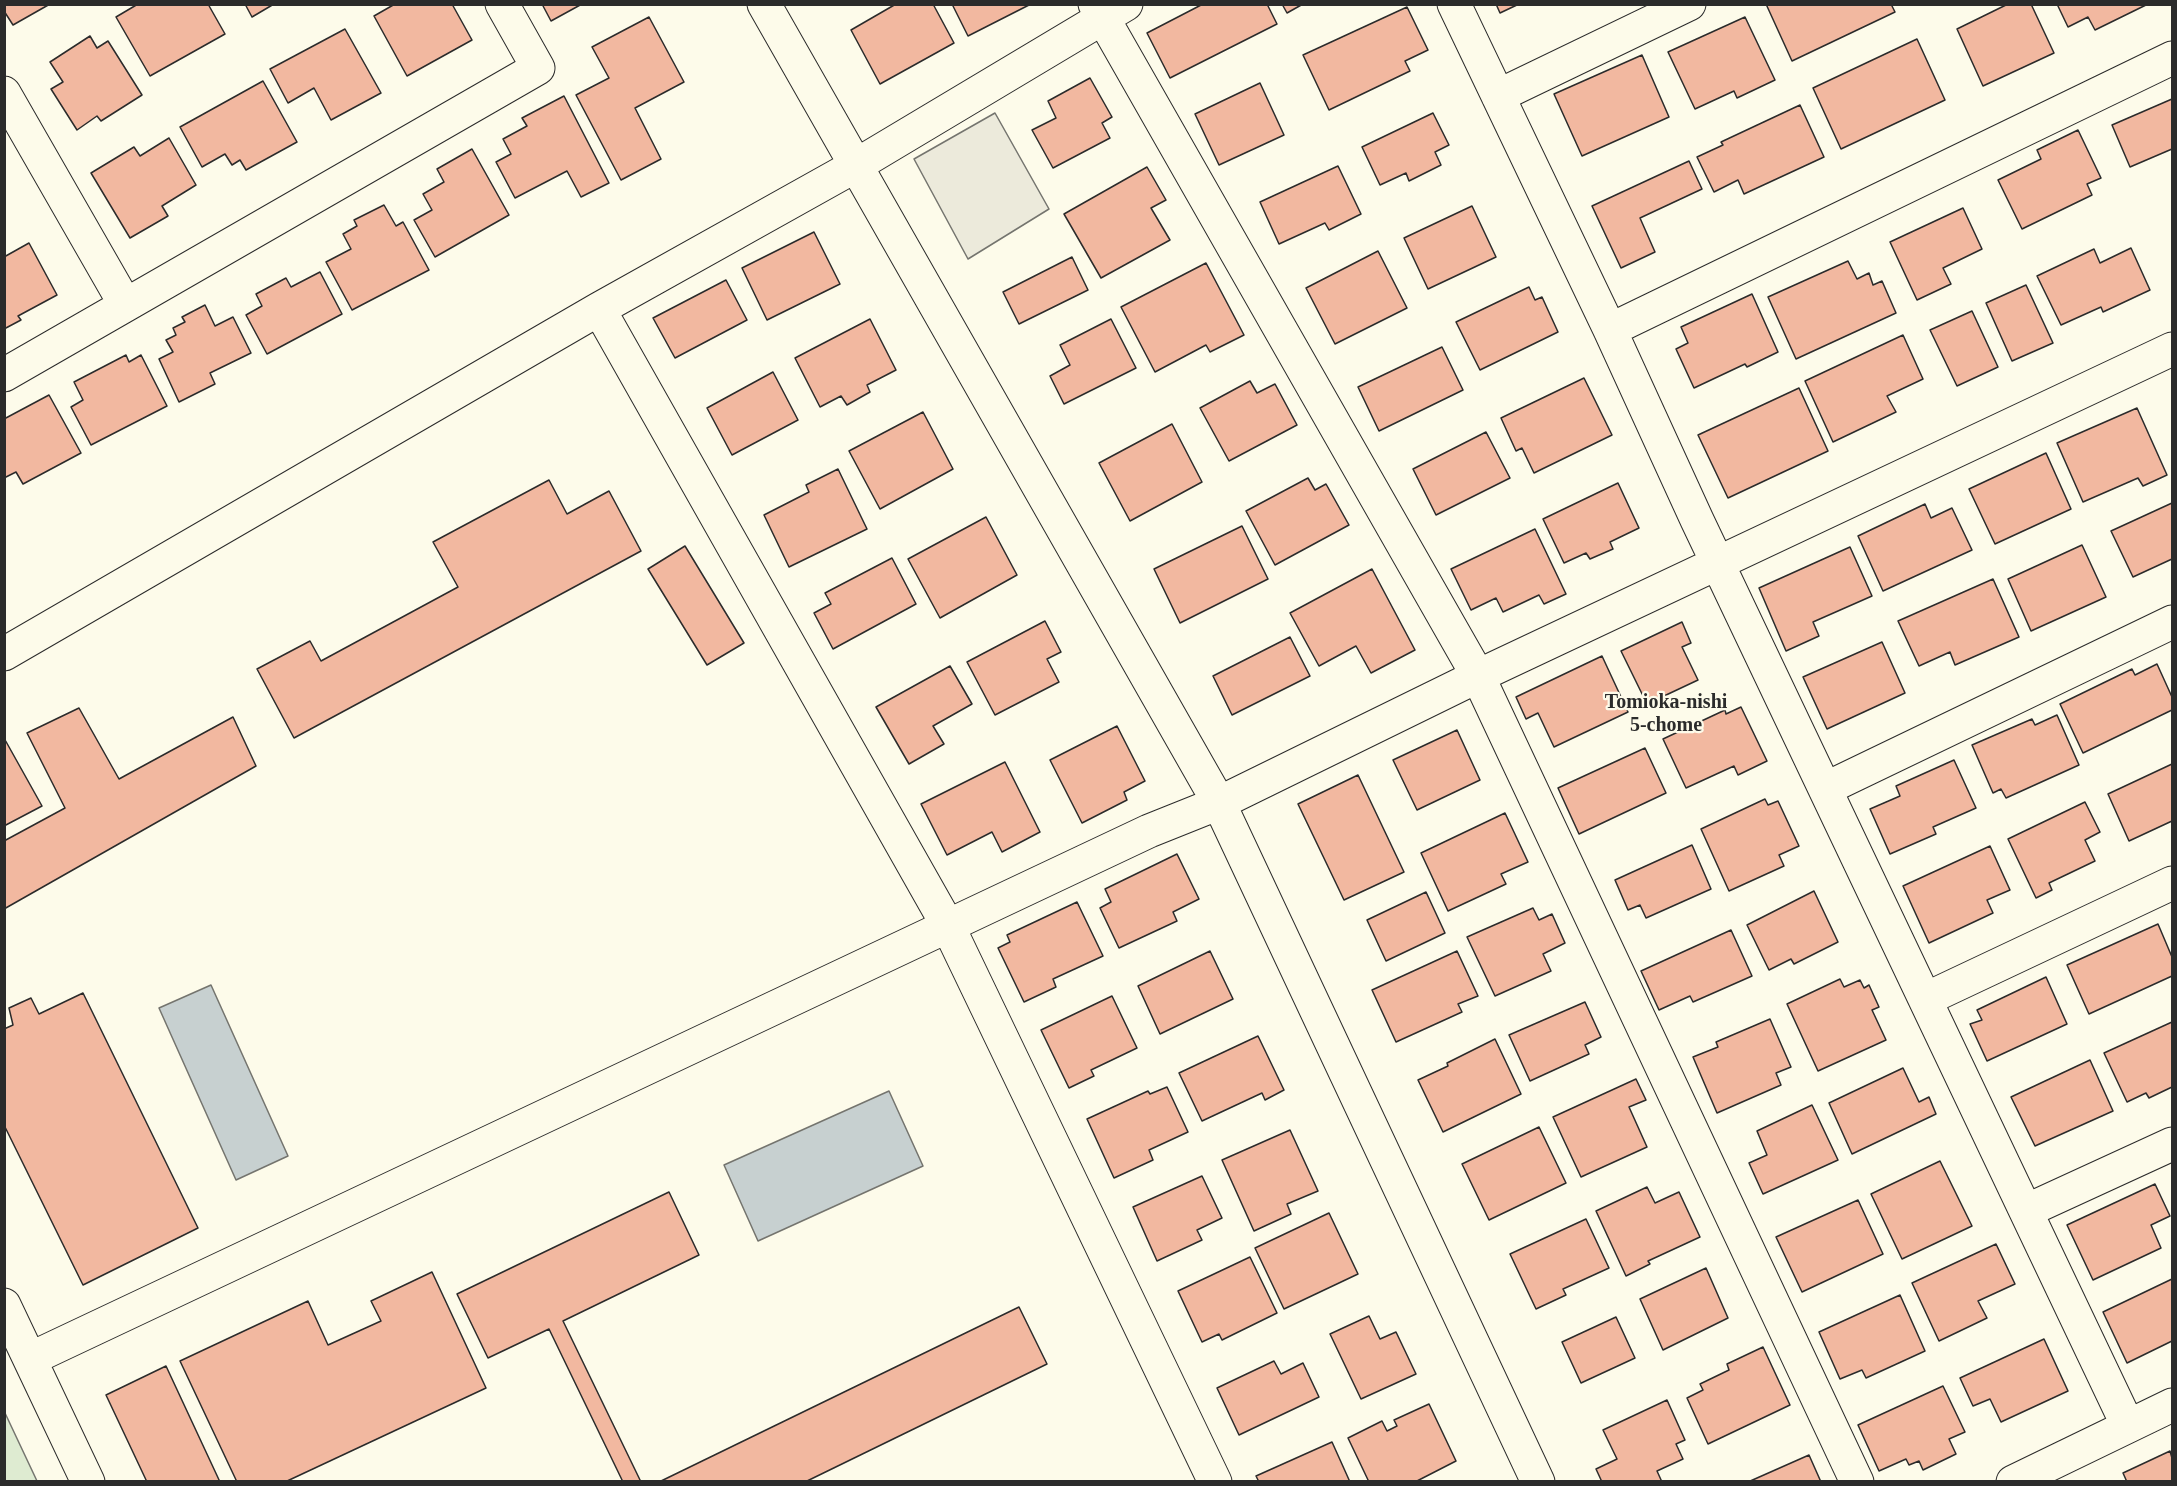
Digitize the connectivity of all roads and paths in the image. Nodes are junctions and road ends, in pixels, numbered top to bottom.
1 (501, 4) edge
2 (764, 4) edge
3 (1454, 4) edge
4 (1689, 4) edge
5 (1108, 9) edge
6 (2172, 58) edge
7 (4, 93) edge
8 (1498, 96) junction
9 (855, 166) junction
10 (125, 304) junction
11 (599, 309) junction
12 (1610, 330) junction
13 (2172, 349) edge
14 (4, 375) edge
15 (1718, 563) junction
16 (2172, 622) edge
17 (4, 654) edge
18 (1478, 676) junction
19 (1825, 789) junction
20 (1219, 803) junction
21 (2172, 883) edge
22 (948, 926) junction
23 (1926, 999) junction
24 (2172, 1144) edge
25 (2026, 1211) junction
26 (4, 1305) edge
27 (30, 1359) junction
28 (2172, 1405) edge
29 (2128, 1426) junction
30 (88, 1482) edge
31 (1215, 1482) edge
32 (1538, 1482) edge
33 (1857, 1482) edge
34 (2013, 1482) edge

1 - 10 street
2 - 9 street
3 - 8 street
4 - 8 street
5 - 9 street
5 - 18 street
6 - 12 street
7 - 10 street
8 - 12 street
9 - 11 street
9 - 20 street
10 - 14 street
11 - 17 street
11 - 22 street
12 - 15 street
13 - 15 street
15 - 18 street
15 - 19 street
16 - 19 street
18 - 20 street
18 - 33 street
19 - 23 street
20 - 22 street
20 - 32 street
21 - 23 street
22 - 27 street
22 - 31 street
23 - 25 street
24 - 25 street
25 - 29 street
26 - 27 street
27 - 30 street
28 - 29 street
29 - 34 street

